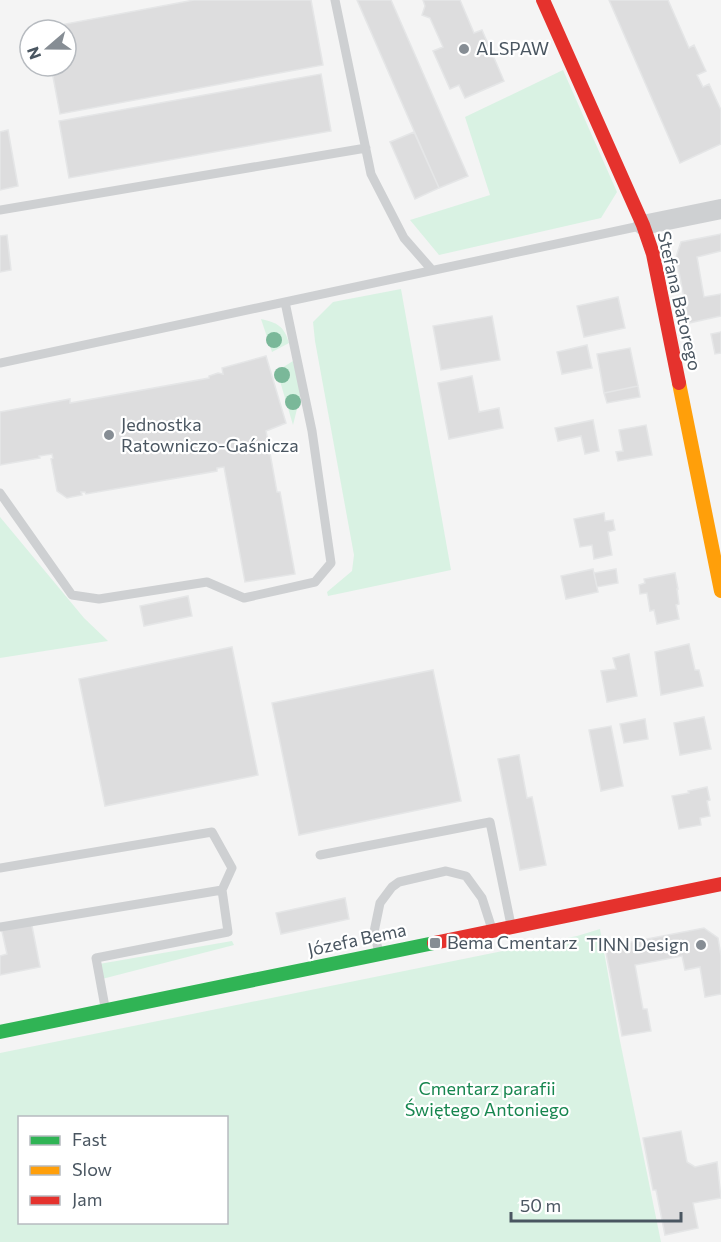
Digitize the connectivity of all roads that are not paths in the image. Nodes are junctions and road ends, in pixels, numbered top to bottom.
1 (335, 0) edge
2 (543, 0) edge
3 (366, 148) junction
4 (721, 209) edge
5 (0, 210) edge
6 (643, 225) junction
7 (432, 270) junction
8 (285, 302) junction
9 (0, 363) edge
10 (0, 493) edge
11 (717, 548) edge
12 (721, 591) edge
13 (320, 855) dead end
14 (0, 868) edge
15 (721, 884) edge
16 (222, 890) junction
17 (0, 927) edge
18 (512, 927) junction
19 (492, 931) junction
20 (379, 954) junction
21 (105, 1009) junction
22 (0, 1032) edge

1 - 3 lane
2 - 6 street, Stefana Batorego
3 - 5 lane
3 - 7 lane
4 - 6 street
6 - 7 lane
6 - 11 street, Stefana Batorego
7 - 8 lane
8 - 9 lane
8 - 10 lane
11 - 12 street, Stefana Batorego
13 - 18 lane
14 - 16 lane
15 - 18 street, Józefa Bema
16 - 17 lane
16 - 21 lane
18 - 19 street, Józefa Bema
19 - 20 street, Józefa Bema
19 - 20 lane
20 - 21 street, Józefa Bema
21 - 22 street, Józefa Bema

